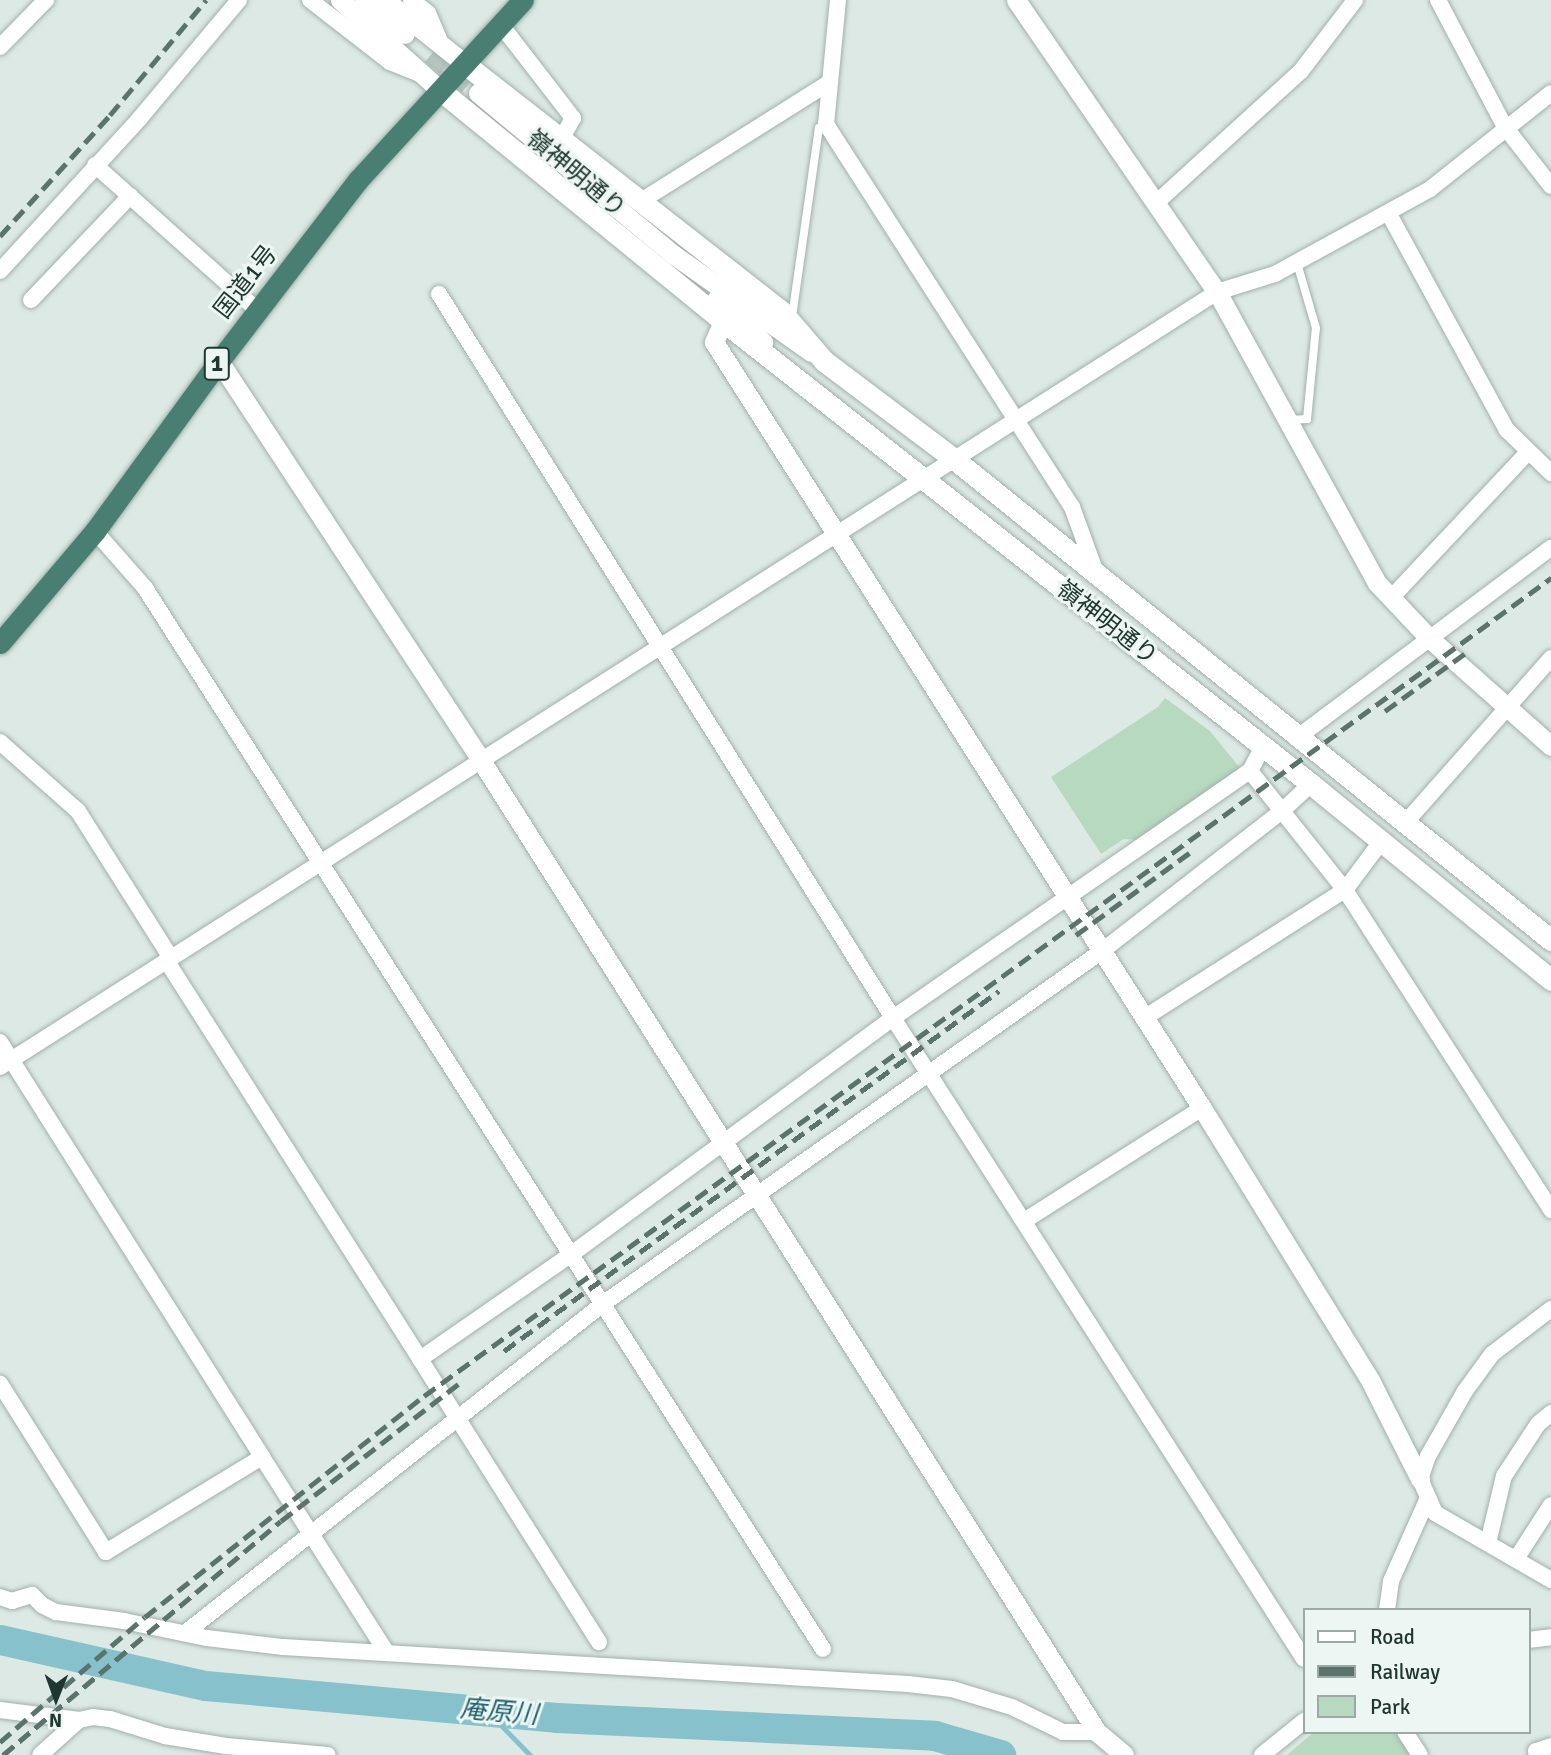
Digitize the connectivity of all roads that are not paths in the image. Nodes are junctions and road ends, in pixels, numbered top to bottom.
1 (46, 0) edge
2 (239, 0) edge
3 (310, 0) edge
4 (340, 0) edge
5 (364, 0) edge
6 (385, 0) edge
7 (411, 0) edge
8 (523, 0) edge
9 (838, 0) edge
10 (1016, 0) edge
11 (1355, 0) edge
12 (1438, 0) edge
13 (501, 25) junction
14 (0, 47) edge
15 (437, 51) junction
16 (465, 64) junction
17 (423, 76) junction
18 (830, 82) junction
19 (440, 90) junction
20 (478, 93) tunnel mouth
21 (1551, 93) edge
22 (825, 124) junction
23 (1505, 127) junction
24 (562, 138) junction
25 (95, 165) junction
26 (1551, 186) edge
27 (130, 196) junction
28 (641, 201) junction
29 (1156, 203) junction
30 (1389, 214) junction
31 (674, 255) junction
32 (1297, 263) junction
33 (0, 271) edge
34 (1217, 292) junction
35 (439, 294) dead end
36 (31, 300) dead end
37 (257, 310) junction
38 (723, 321) junction
39 (792, 324) junction
40 (219, 361) junction
41 (824, 361) junction
42 (807, 386) junction
43 (1015, 420) junction
44 (1285, 420) junction
45 (1527, 453) junction
46 (954, 458) junction
47 (1551, 473) edge
48 (923, 477) junction
49 (95, 531) junction
50 (836, 534) junction
51 (1551, 548) edge
52 (1096, 573) junction
53 (1391, 598) junction
54 (1429, 638) junction
55 (0, 643) edge
56 (660, 646) junction
57 (1551, 658) edge
58 (1506, 708) junction
59 (1298, 737) junction
60 (0, 742) edge
61 (1551, 746) edge
62 (1263, 747) junction
63 (482, 762) junction
64 (1250, 771) junction
65 (1311, 784) junction
66 (1282, 811) junction
67 (1406, 822) junction
68 (1381, 842) junction
69 (322, 862) junction
70 (1345, 890) junction
71 (1067, 895) junction
72 (1551, 940) edge
73 (1102, 951) junction
74 (169, 959) junction
75 (1551, 980) edge
76 (893, 1018) junction
77 (1144, 1018) junction
78 (0, 1042) edge
79 (6, 1063) edge
80 (931, 1072) junction
81 (1202, 1108) junction
82 (724, 1143) junction
83 (758, 1195) junction
84 (1551, 1210) edge
85 (1024, 1221) junction
86 (573, 1253) junction
87 (604, 1303) junction
88 (1551, 1309) edge
89 (419, 1359) junction
90 (0, 1384) edge
91 (1551, 1413) edge
92 (457, 1418) junction
93 (262, 1457) junction
94 (1420, 1479) junction
95 (1428, 1498) junction
96 (1551, 1505) edge
97 (311, 1534) junction
98 (1488, 1543) junction
99 (1516, 1559) junction
100 (1551, 1580) edge
101 (0, 1597) edge
102 (1387, 1608) edge
103 (185, 1633) junction
104 (1551, 1637) edge
105 (1530, 1640) edge
106 (599, 1642) dead end
107 (823, 1650) dead end
108 (387, 1653) junction
109 (1302, 1656) edge
110 (0, 1710) edge
111 (79, 1720) junction
112 (1302, 1723) edge
113 (1097, 1732) junction
114 (1406, 1734) edge
115 (1551, 1746) edge
116 (40, 1755) edge
117 (328, 1755) edge
118 (1124, 1755) edge
119 (1262, 1755) edge
120 (1420, 1755) edge
121 (1537, 1755) edge

1 - 14 street
2 - 25 street
3 - 17 street
4 - 17 street
5 - 15 street
6 - 15 street
7 - 15 street
8 - 13 highway, 国道1号 / 1
9 - 18 street
10 - 29 street
11 - 29 street
12 - 23 street
13 - 16 highway, 国道1号 / 1
13 - 24 street
15 - 16 street
16 - 19 highway, 国道1号 / 1
16 - 24 main road
17 - 19 street
18 - 22 street
18 - 28 street
19 - 37 highway, 国道1号 / 1
19 - 38 main road
20 - 31 street, 嶺神明通り
21 - 23 street
22 - 39 lane
22 - 43 street
23 - 26 street
23 - 30 street
24 - 28 main road
25 - 27 street
25 - 33 street
27 - 36 street
27 - 37 street
28 - 39 main road
29 - 34 street
30 - 32 street
30 - 45 street
31 - 41 street, 嶺神明通り
31 - 42 street, 嶺神明通り
32 - 34 street
32 - 44 lane
34 - 43 street
34 - 44 street
35 - 56 street
37 - 40 highway, 国道1号 / 1
38 - 42 main road
38 - 50 street
39 - 41 main road
40 - 49 highway, 国道1号 / 1
40 - 63 street
41 - 46 main road, 嶺神明通り
42 - 48 main road, 嶺神明通り
43 - 46 street
43 - 52 street
44 - 53 street
45 - 47 street
45 - 53 street
46 - 48 street
46 - 52 main road, 嶺神明通り
48 - 50 street
48 - 62 main road, 嶺神明通り
49 - 55 highway, 国道1号 / 1
49 - 69 street
50 - 56 street
50 - 71 street
51 - 54 street
52 - 59 main road, 嶺神明通り
53 - 54 street
54 - 58 street
54 - 59 street
56 - 63 street
56 - 76 street
57 - 58 street
58 - 61 street
58 - 67 street
59 - 67 main road, 嶺神明通り
60 - 74 street
62 - 64 street
62 - 65 main road, 嶺神明通り
63 - 69 street
63 - 82 street
64 - 66 street
64 - 71 street
65 - 66 street
65 - 68 main road, 嶺神明通り
66 - 70 street
66 - 73 street
67 - 72 main road, 嶺神明通り
68 - 70 street
68 - 75 main road, 嶺神明通り
69 - 74 street
69 - 86 street
70 - 77 street
70 - 84 street
71 - 73 street
71 - 76 street
73 - 77 street
73 - 80 street
74 - 79 street
74 - 89 street
76 - 80 street
76 - 82 street
77 - 81 street
78 - 79 street
79 - 93 street
80 - 83 street
80 - 85 street
81 - 85 street
81 - 94 street
82 - 83 street
82 - 86 street
83 - 87 street
83 - 113 street
85 - 109 street
86 - 87 street
86 - 89 street
87 - 92 street
87 - 107 street
88 - 94 street
89 - 92 street
90 - 93 street
91 - 98 street
92 - 97 street
92 - 106 street
93 - 97 street
94 - 95 street
95 - 98 street
95 - 102 street
96 - 99 street
97 - 103 street
97 - 108 street
98 - 99 street
99 - 100 street
101 - 103 street
103 - 108 street
104 - 105 street
108 - 113 street
110 - 111 street
111 - 116 street
111 - 117 street
112 - 119 street
113 - 118 street
114 - 120 street
115 - 121 street

